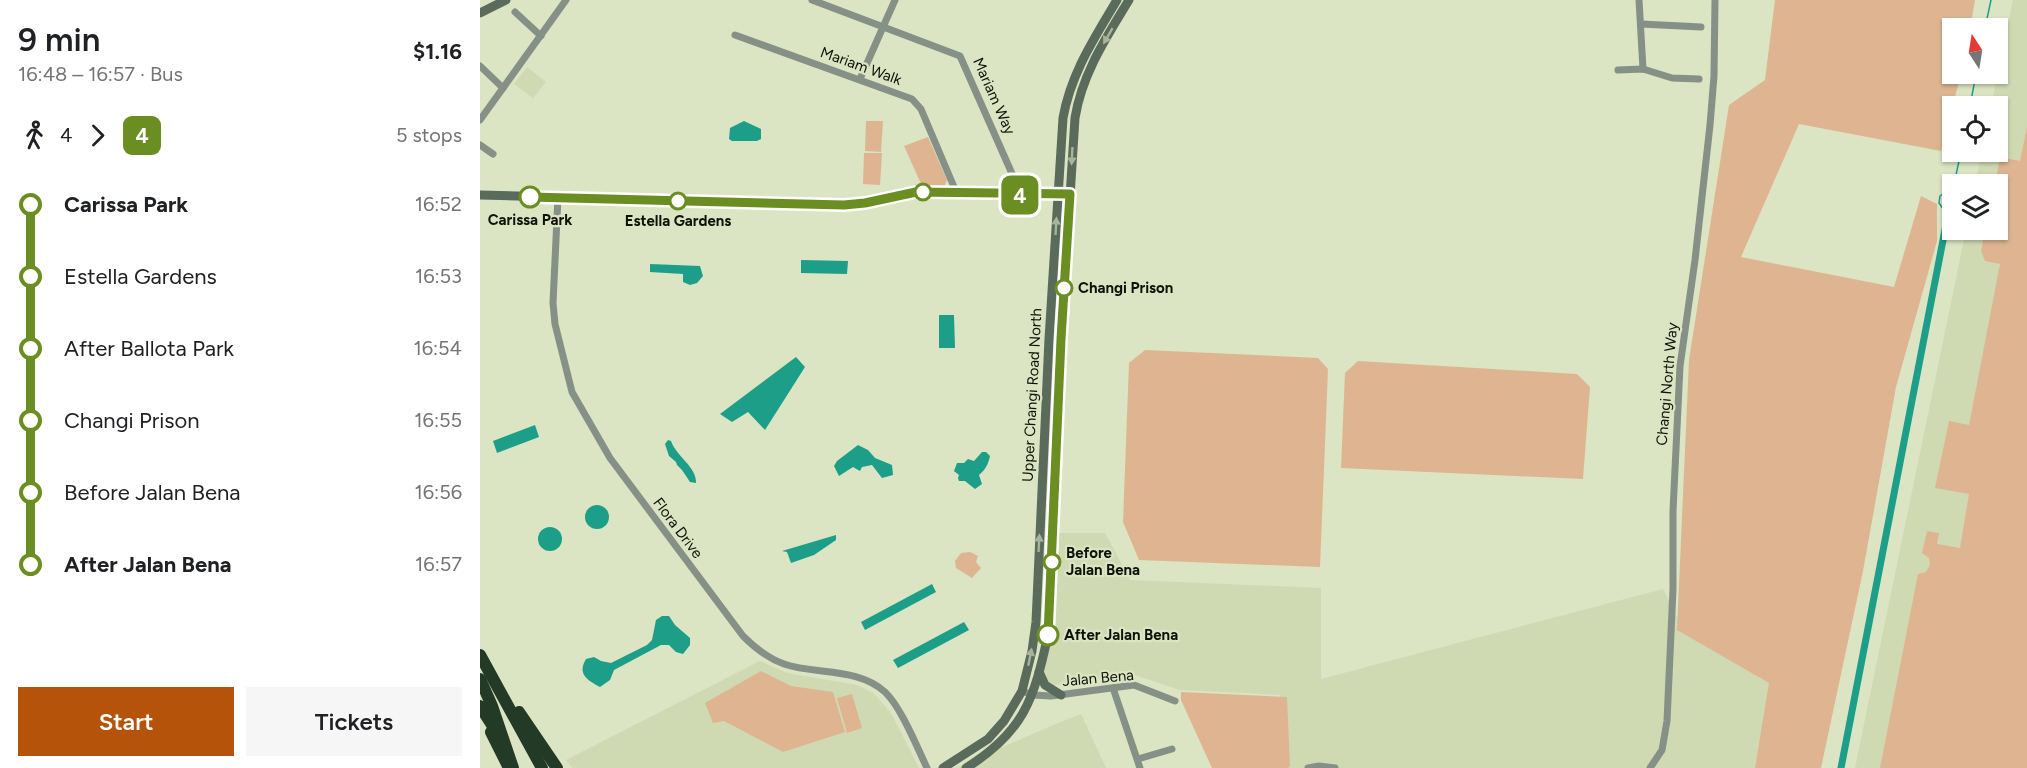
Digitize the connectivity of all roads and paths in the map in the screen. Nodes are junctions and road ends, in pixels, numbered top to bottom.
1 (494, 0) edge
2 (506, 0) edge
3 (566, 0) edge
4 (812, 0) edge
5 (895, 0) edge
6 (1129, 0) edge
7 (1640, 0) edge
8 (1715, 0) edge
9 (1113, 2) edge
10 (480, 7) edge
11 (515, 12) dead end
12 (480, 13) edge
13 (1641, 24) junction
14 (882, 26) junction
15 (1701, 27) dead end
16 (735, 35) dead end
17 (541, 36) junction
18 (480, 66) edge
19 (1643, 69) junction
20 (1618, 70) dead end
21 (860, 79) junction
22 (1699, 79) dead end
23 (503, 88) junction
24 (480, 120) edge
25 (480, 145) edge
26 (493, 154) dead end
27 (957, 194) junction
28 (1057, 194) junction
29 (1070, 194) junction
30 (480, 195) edge
31 (1022, 195) junction
32 (558, 197) junction
33 (1057, 436) junction
34 (1044, 442) junction
35 (480, 656) edge
36 (1040, 672) junction
37 (480, 679) edge
38 (1113, 688) junction
39 (1022, 691) junction
40 (1033, 695) junction
41 (1061, 695) junction
42 (1175, 701) dead end
43 (506, 702) junction
44 (482, 712) edge
45 (1172, 749) dead end
46 (1138, 759) junction
47 (511, 768) edge
48 (520, 768) edge
49 (542, 768) edge
50 (557, 768) edge
51 (927, 768) edge
52 (943, 768) edge
53 (966, 768) edge
54 (1140, 768) edge
55 (1308, 768) edge
56 (1335, 768) edge
57 (1650, 768) edge

1 - 10 street
2 - 12 street
3 - 17 street
4 - 14 street, Mariam Way
5 - 14 street
6 -> 29 street, Upper Changi Road North
7 - 13 street
8 - 57 street, Changi North Way
9 - 28 street, Upper Changi Road North
11 - 17 street
13 - 15 street
13 - 19 street
14 - 21 street
14 - 31 street, Mariam Way
16 - 21 street, Mariam Walk
17 - 23 street
18 - 23 street
19 - 20 street
19 - 22 street
21 - 27 street, Mariam Walk
23 - 24 street
25 - 26 street
27 - 31 street
27 - 32 street
28 - 29 street
28 - 31 street
34 -> 28 street, Upper Changi Road North
29 - 33 street, Upper Changi Road North
30 - 32 street
32 - 51 street, Flora Drive
33 - 34 street
33 - 36 street, Upper Changi Road North
39 -> 34 street, Upper Changi Road North
35 - 43 highway
36 - 40 street, Upper Changi Road North
36 - 41 street
37 - 47 highway, bridge
38 - 41 street, Jalan Bena
38 - 42 street, Jalan Bena
38 - 46 street
39 - 40 street, Jalan Bena
39 - 52 street, Upper Changi Road North
40 - 41 street, Jalan Bena
40 - 53 street, Upper Changi Road North
43 - 49 highway
43 - 50 highway
44 - 47 highway
44 - 48 highway
45 - 46 street
46 - 54 street
55 - 56 street

